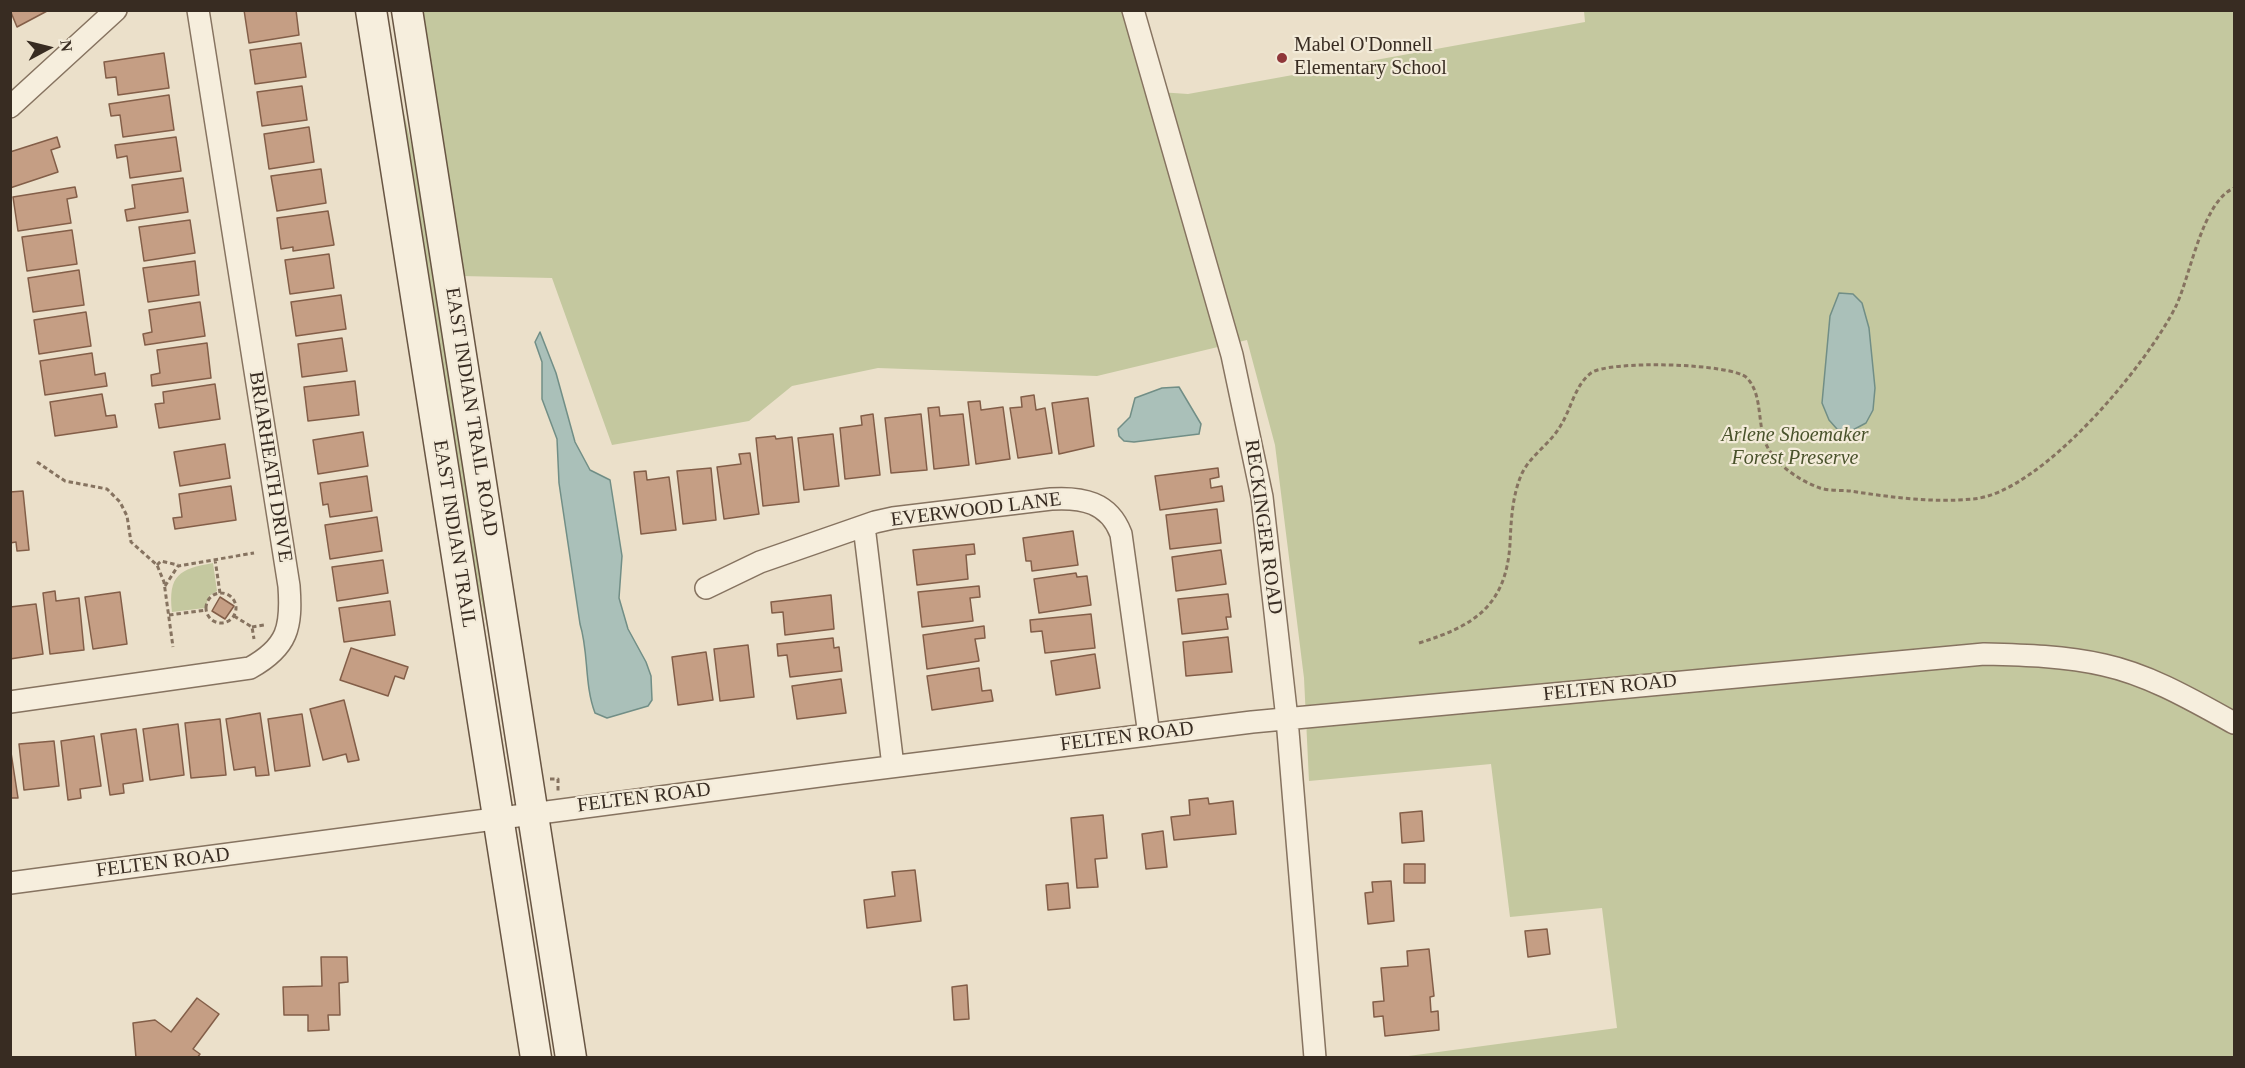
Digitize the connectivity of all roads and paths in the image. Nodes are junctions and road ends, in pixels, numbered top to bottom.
1 (116, 10) edge
2 (198, 10) edge
3 (371, 10) edge
4 (407, 10) edge
5 (1133, 10) edge
6 (10, 107) edge
7 (2235, 188) edge
8 (37, 462) dead end
9 (864, 526) junction
10 (254, 553) dead end
11 (215, 559) junction
12 (157, 565) junction
13 (178, 566) junction
14 (165, 586) junction
15 (706, 588) dead end
16 (220, 593) junction
17 (207, 610) junction
18 (169, 615) junction
19 (234, 616) junction
20 (264, 625) dead end
21 (252, 627) junction
22 (254, 639) dead end
23 (1419, 643) dead end
24 (173, 646) dead end
25 (10, 702) edge
26 (1287, 718) junction
27 (2235, 723) edge
28 (1149, 735) junction
29 (893, 766) junction
30 (533, 813) junction
31 (499, 818) junction
32 (10, 883) edge
33 (536, 1058) edge
34 (571, 1058) edge
35 (1315, 1058) edge

1 - 6 street
2 - 25 street, BRIARHEATH DRIVE
3 - 31 main road, EAST INDIAN TRAIL
4 - 30 main road, EAST INDIAN TRAIL ROAD
5 - 26 street, RECKINGER ROAD
7 - 23 path
8 - 12 path
9 - 15 street, EVERWOOD LANE
9 - 28 street, EVERWOOD LANE
9 - 29 street, EVERWOOD LANE
10 - 11 path
11 - 13 path
11 - 16 path
12 - 13 path
12 - 14 path
13 - 14 path
14 - 18 path
16 - 17 path
16 - 19 path
17 - 18 path
17 - 19 path
18 - 24 path
19 - 21 path
20 - 21 path
21 - 22 path
26 - 27 street, FELTEN ROAD
26 - 28 street, FELTEN ROAD
26 - 35 street, RECKINGER ROAD
28 - 29 street, FELTEN ROAD
29 - 30 street, FELTEN ROAD
30 - 31 street, FELTEN ROAD
30 - 34 main road
31 - 32 street, FELTEN ROAD
31 - 33 main road, EAST INDIAN TRAIL

